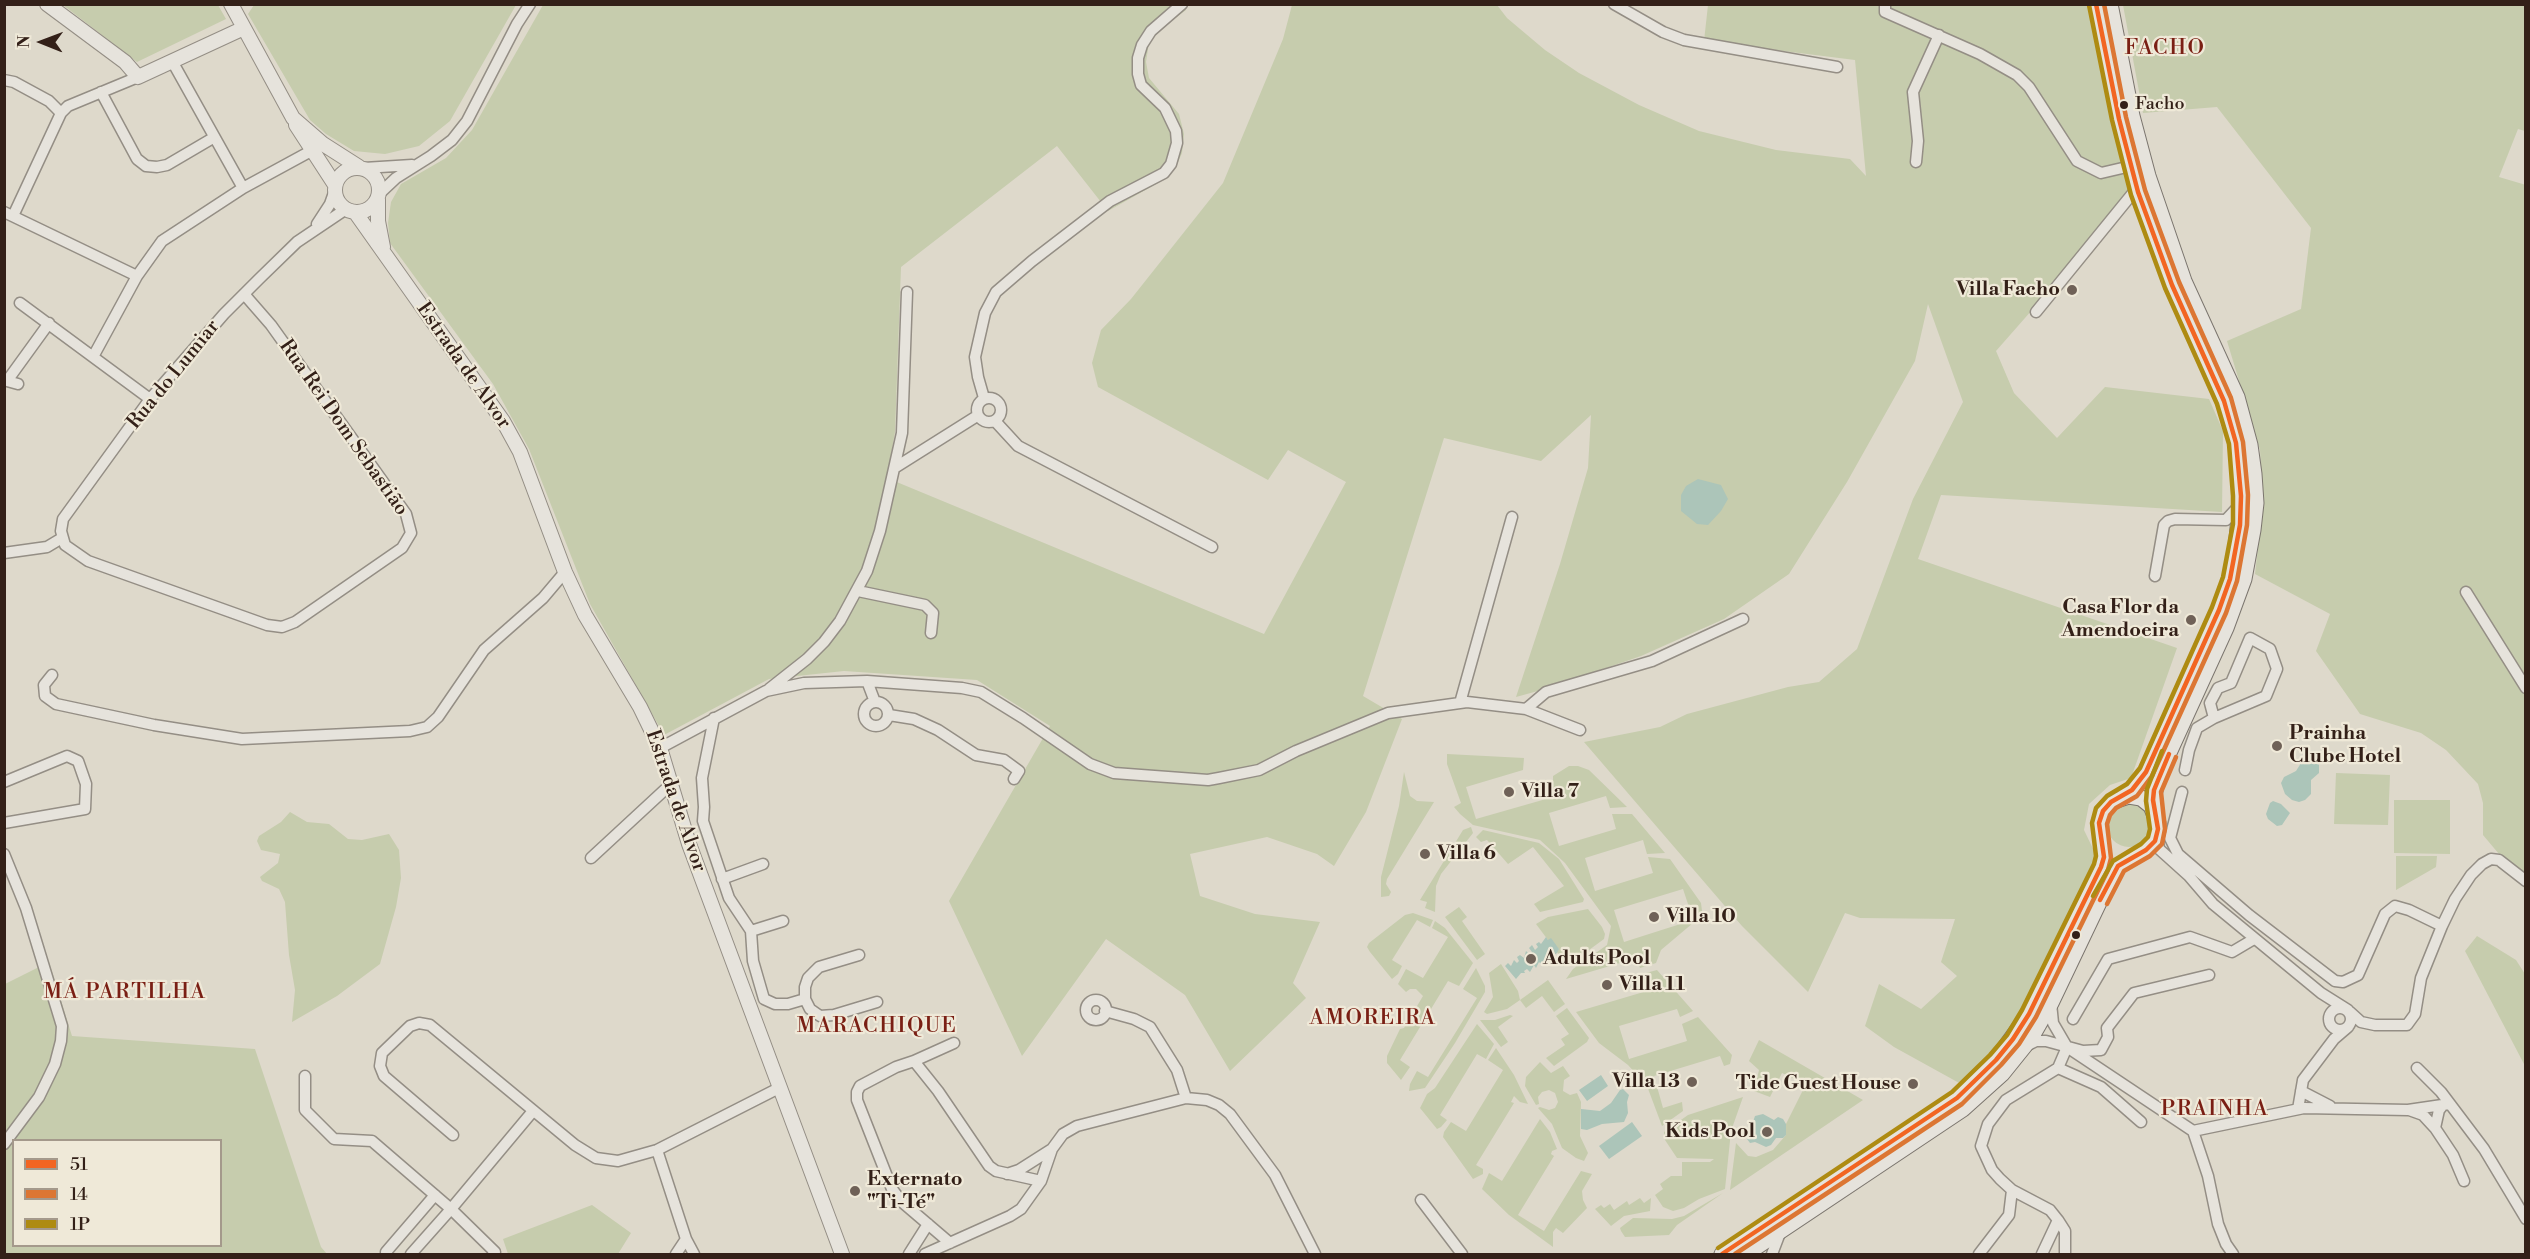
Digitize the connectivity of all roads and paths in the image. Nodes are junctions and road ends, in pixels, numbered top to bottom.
1 (47, 4) edge
2 (231, 4) edge
3 (530, 4) edge
4 (1182, 4) edge
5 (1614, 4) edge
6 (1885, 4) edge
7 (2096, 4) edge
8 (2112, 8) edge
9 (244, 28) junction
10 (1939, 35) junction
11 (172, 61) junction
12 (1837, 67) dead end
13 (138, 77) junction
14 (4, 80) edge
15 (101, 93) junction
16 (62, 113) junction
17 (293, 118) junction
18 (213, 138) junction
19 (311, 151) junction
20 (1916, 162) dead end
21 (415, 165) junction
22 (2131, 166) junction
23 (362, 168) junction
24 (243, 188) junction
25 (335, 188) junction
26 (2137, 188) junction
27 (378, 196) junction
28 (350, 211) junction
29 (9, 214) edge
30 (313, 230) junction
31 (383, 249) junction
32 (137, 276) junction
33 (907, 292) dead end
34 (244, 294) junction
35 (20, 303) dead end
36 (2036, 312) dead end
37 (49, 323) junction
38 (94, 355) junction
39 (18, 384) dead end
40 (984, 398) junction
41 (150, 399) junction
42 (977, 416) junction
43 (995, 421) junction
44 (896, 467) junction
45 (2241, 501) junction
46 (1512, 517) dead end
47 (2215, 521) junction
48 (62, 538) junction
49 (2238, 540) junction
50 (1212, 547) dead end
51 (4, 553) edge
52 (565, 572) junction
53 (2155, 576) dead end
54 (858, 591) junction
55 (2466, 592) dead end
56 (1743, 619) dead end
57 (931, 633) dead end
58 (52, 675) dead end
59 (867, 681) junction
60 (2526, 688) edge
61 (766, 691) junction
62 (875, 702) junction
63 (1460, 703) junction
64 (1526, 709) junction
65 (889, 715) junction
66 (714, 718) junction
67 (2214, 718) junction
68 (1581, 730) dead end
69 (660, 748) junction
70 (2185, 770) dead end
71 (1014, 779) dead end
72 (4, 782) edge
73 (671, 784) junction
74 (2182, 792) dead end
75 (2123, 796) junction
76 (2157, 816) junction
77 (4, 823) edge
78 (2101, 835) junction
79 (2157, 835) junction
80 (2142, 852) junction
81 (4, 854) edge
82 (2166, 857) junction
83 (591, 858) dead end
84 (763, 864) dead end
85 (8, 868) edge
86 (722, 879) junction
87 (2526, 881) edge
88 (783, 921) dead end
89 (2442, 926) junction
90 (2241, 928) junction
91 (751, 931) junction
92 (2254, 939) junction
93 (2232, 952) junction
94 (859, 955) dead end
95 (2209, 975) dead end
96 (2321, 993) junction
97 (805, 999) junction
98 (877, 1002) dead end
99 (2051, 1003) junction
100 (1105, 1011) dead end
101 (2349, 1011) junction
102 (2073, 1019) dead end
103 (2330, 1020) junction
104 (2361, 1022) junction
105 (2349, 1026) junction
106 (2334, 1039) junction
107 (954, 1043) dead end
108 (2067, 1047) junction
109 (2023, 1048) junction
110 (914, 1061) junction
111 (2058, 1068) junction
112 (2417, 1068) dead end
113 (305, 1076) dead end
114 (779, 1088) junction
115 (2301, 1091) junction
116 (1186, 1098) junction
117 (2447, 1104) junction
118 (2333, 1108) junction
119 (2298, 1109) junction
120 (2408, 1110) junction
121 (534, 1111) junction
122 (2141, 1122) dead end
123 (2435, 1128) junction
124 (2193, 1131) junction
125 (453, 1135) dead end
126 (4, 1144) edge
127 (1052, 1149) junction
128 (657, 1150) junction
129 (1007, 1174) junction
130 (1041, 1181) junction
131 (2464, 1181) dead end
132 (2012, 1190) junction
133 (435, 1195) junction
134 (1422, 1200) dead end
135 (451, 1209) junction
136 (2526, 1219) edge
137 (2058, 1220) junction
138 (928, 1224) junction
139 (1782, 1231) junction
140 (686, 1239) junction
141 (950, 1243) junction
142 (386, 1252) dead end
143 (411, 1254) edge
144 (493, 1254) edge
145 (676, 1254) edge
146 (694, 1254) edge
147 (842, 1254) edge
148 (909, 1254) edge
149 (924, 1254) edge
150 (1315, 1254) edge
151 (1462, 1254) edge
152 (1722, 1254) edge
153 (1746, 1254) edge
154 (1772, 1254) edge
155 (1979, 1254) edge
156 (2042, 1254) edge
157 (2065, 1254) edge
158 (2233, 1254) edge

1 - 13 street
2 - 9 street, Estrada de Alvor
3 - 21 street
4 - 40 street
5 - 12 street
6 - 10 street
7 - 22 main road
8 - 76 main road
9 - 11 street
9 - 17 street, Estrada de Alvor
10 - 20 street
10 - 22 street
11 - 13 street
11 - 18 street
13 - 15 street
14 - 16 street
15 - 16 street
15 - 18 street
16 - 29 street
17 - 19 street, Estrada de Alvor
17 - 23 street, Estrada de Alvor
18 - 24 street
19 - 24 street
19 - 25 street, Estrada de Alvor
21 - 23 street
21 - 27 street
22 - 26 main road
23 - 25 street
23 - 27 street, Estrada de Alvor
24 - 32 street
25 - 28 street, Estrada de Alvor
25 - 30 street
26 - 36 street
26 - 45 main road
27 - 28 street
27 - 31 street, Estrada de Alvor
28 - 30 street
28 - 31 street, Estrada de Alvor
29 - 32 street
30 - 34 street, Rua do Lumiar
31 - 52 street, Estrada de Alvor
32 - 38 street
33 - 44 street
34 - 41 street, Rua do Lumiar
34 - 48 street, Rua Rei Dom Sebastião
35 - 37 street
37 - 38 street
37 - 39 street
38 - 41 street
40 - 42 street
40 - 43 street
41 - 48 street, Rua do Lumiar
42 - 43 street
42 - 44 street
43 - 50 street
44 - 54 street
45 - 47 street
45 - 49 main road
46 - 63 street
47 - 49 street
47 - 53 street
48 - 51 street
49 - 75 main road
52 - 58 street
52 - 69 street, Estrada de Alvor
54 - 57 street
54 - 61 street
55 - 60 street
56 - 64 street
59 - 61 street
59 - 62 street
59 - 63 street
61 - 66 street
62 - 65 street
62 - 65 street
63 - 64 street
64 - 68 street
65 - 71 street
66 - 69 street
66 - 86 street
67 - 67 street
67 - 70 street
69 - 73 street, Estrada de Alvor
72 - 77 street
73 - 83 street
73 - 114 street, Estrada de Alvor
74 - 89 street
75 - 76 main road
75 - 78 main road
76 - 79 main road
78 - 80 main road
78 - 152 main road
79 - 80 main road
79 - 82 street
80 - 82 street
80 - 99 main road
81 - 85 street
82 - 90 street
84 - 86 street
85 - 126 street
86 - 91 street
87 - 89 street
88 - 91 street
89 - 104 street
90 - 92 street
90 - 93 street
91 - 97 street
92 - 93 street
92 - 96 street
93 - 102 street
94 - 97 street
95 - 108 street
96 - 101 street
96 - 103 street
97 - 98 street
99 - 108 street
99 - 109 main road
100 - 116 street
101 - 103 street
101 - 104 street
101 - 105 street
103 - 105 street
103 - 106 street
104 - 105 street
105 - 106 street
106 - 115 street
107 - 110 street
108 - 109 street
108 - 111 street
108 - 124 street
109 - 139 main road
110 - 129 street
110 - 138 street
111 - 122 street
111 - 132 street
112 - 117 street
113 - 133 street
114 - 128 street
114 - 147 street, Estrada de Alvor
115 - 118 street
115 - 119 street
116 - 127 street
116 - 150 street
117 - 120 street
117 - 123 street
117 - 136 street
118 - 119 street
118 - 120 street
119 - 124 street
120 - 123 street
121 - 125 street
121 - 128 street
121 - 135 street
123 - 131 street
124 - 158 street
127 - 129 street
127 - 130 street
128 - 140 street
129 - 130 street
130 - 141 street
132 - 137 street
132 - 155 street
133 - 135 street
133 - 142 street
134 - 151 street
135 - 143 street
135 - 144 street
137 - 156 street
137 - 157 street
138 - 141 street
138 - 148 street
139 - 153 main road
139 - 154 street
140 - 145 street
140 - 146 street
141 - 149 street

